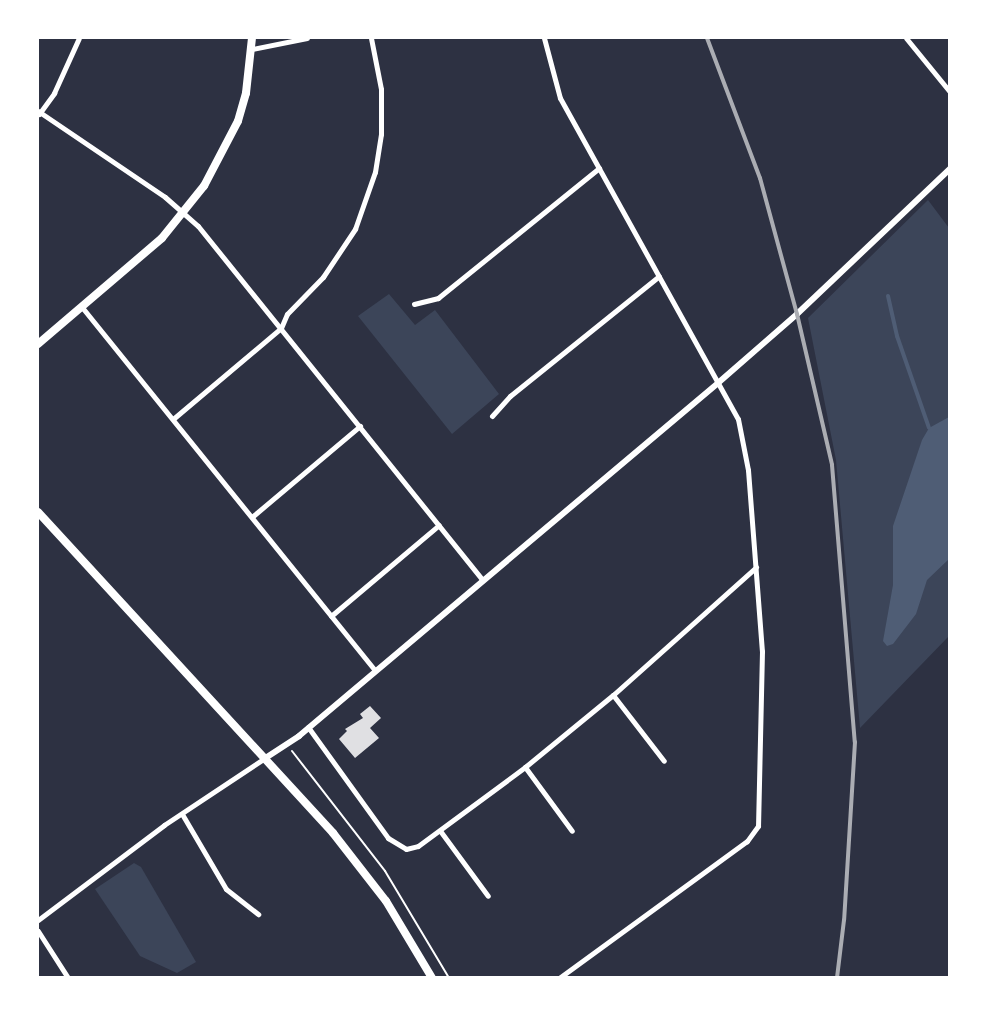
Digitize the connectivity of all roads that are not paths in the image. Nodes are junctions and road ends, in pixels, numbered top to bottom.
1 (79, 38) edge
2 (252, 38) edge
3 (307, 38) edge
4 (371, 38) edge
5 (544, 38) edge
6 (906, 38) edge
7 (252, 49) junction
8 (950, 92) edge
9 (38, 113) edge
10 (599, 168) junction
11 (950, 169) edge
12 (184, 214) junction
13 (659, 276) junction
14 (414, 304) dead end
15 (81, 306) junction
16 (280, 328) junction
17 (38, 344) edge
18 (718, 383) junction
19 (492, 416) dead end
20 (173, 419) junction
21 (360, 426) junction
22 (38, 512) edge
23 (252, 516) junction
24 (439, 525) junction
25 (756, 567) junction
26 (483, 580) junction
27 (331, 616) junction
28 (375, 670) junction
29 (614, 695) junction
30 (308, 727) junction
31 (267, 757) junction
32 (664, 761) dead end
33 (525, 767) junction
34 (182, 814) junction
35 (441, 831) junction
36 (572, 831) dead end
37 (488, 896) dead end
38 (258, 914) dead end
39 (38, 920) edge
40 (38, 931) edge
41 (68, 978) edge
42 (432, 978) edge
43 (559, 978) edge

1 - 9 street
2 - 7 main road
3 - 7 street
4 - 16 street
5 - 10 street
6 - 8 street
7 - 12 main road
9 - 12 street
10 - 13 street
10 - 14 street
11 - 18 street
12 - 15 main road
12 - 16 street
13 - 18 street
13 - 19 street
15 - 17 main road
15 - 20 street
16 - 20 street
16 - 21 street
18 - 25 street
18 - 26 street
20 - 23 street
21 - 23 street
21 - 24 street
22 - 31 main road
23 - 27 street
24 - 26 street
24 - 27 street
25 - 29 street
25 - 43 street
26 - 28 street
27 - 28 street
28 - 30 street
29 - 32 street
29 - 33 street
30 - 31 street
30 - 35 street
31 - 34 street
31 - 42 main road
33 - 35 street
33 - 36 street
34 - 38 street
34 - 39 street
35 - 37 street
40 - 41 street

